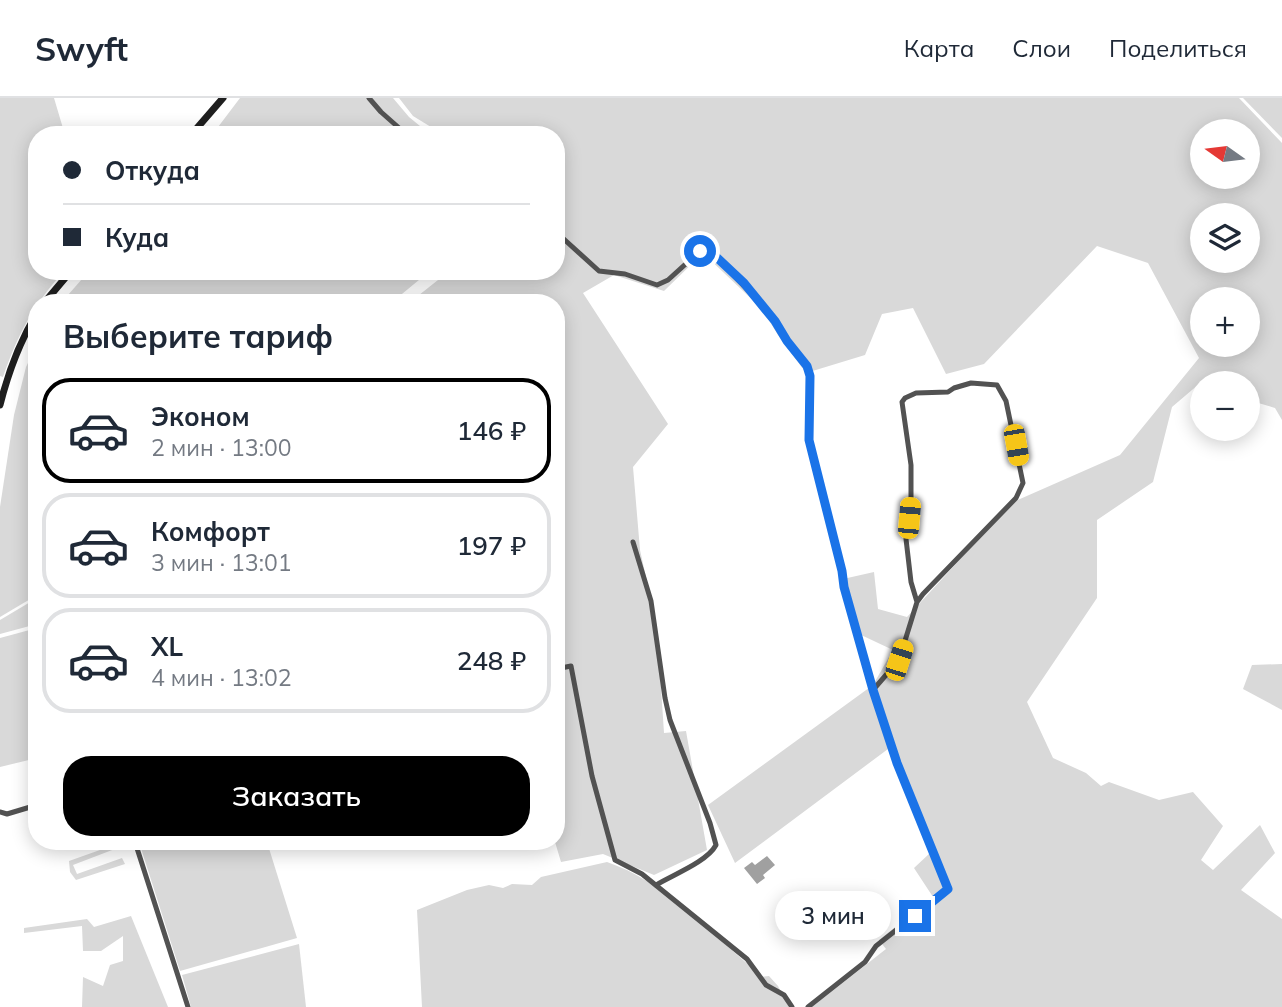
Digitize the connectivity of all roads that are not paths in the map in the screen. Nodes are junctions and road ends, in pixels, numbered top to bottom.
1 (223, 98) edge
2 (369, 98) edge
3 (199, 126) edge
4 (397, 126) edge
5 (565, 240) edge
6 (63, 280) edge
7 (52, 294) edge
8 (28, 332) edge
9 (0, 405) edge
10 (633, 541) dead end
11 (917, 602) junction
12 (565, 667) edge
13 (873, 690) junction
14 (28, 808) edge
15 (0, 812) edge
16 (138, 850) edge
17 (656, 885) junction
18 (188, 1007) edge
19 (792, 1007) edge
20 (808, 1007) edge

1 - 3 street
2 - 4 street
5 - 13 street
6 - 7 street
8 - 9 street
10 - 17 street
11 - 11 street
11 - 13 street
12 - 17 street
13 - 20 street
14 - 15 street
16 - 18 street
17 - 19 street

